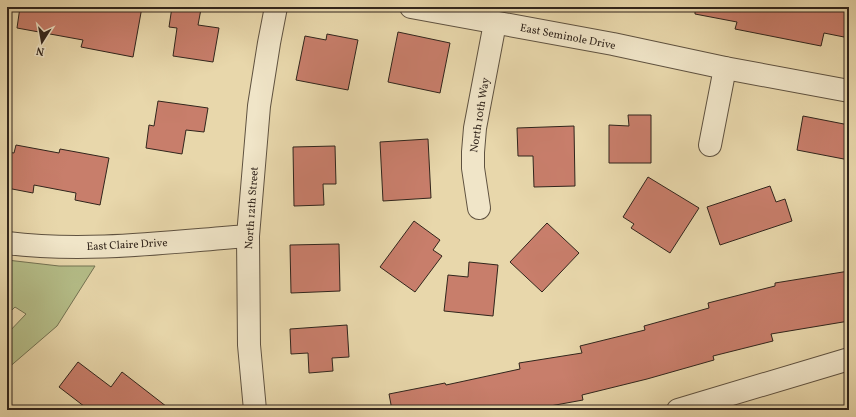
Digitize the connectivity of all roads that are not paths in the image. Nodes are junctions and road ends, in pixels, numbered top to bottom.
1 (276, 7) edge
2 (411, 7) edge
3 (495, 23) junction
4 (725, 68) junction
5 (849, 91) edge
6 (710, 145) dead end
7 (479, 208) dead end
8 (248, 236) junction
9 (7, 243) edge
10 (849, 359) edge
11 (256, 410) edge
12 (678, 410) edge

1 - 8 street, North 12th Street
2 - 3 street, East Seminole Drive
3 - 4 street, East Seminole Drive
3 - 7 street, North 10th Way
4 - 5 street, East Seminole Drive
4 - 6 street
8 - 9 street, East Claire Drive
8 - 11 street, North 12th Street
10 - 12 street

